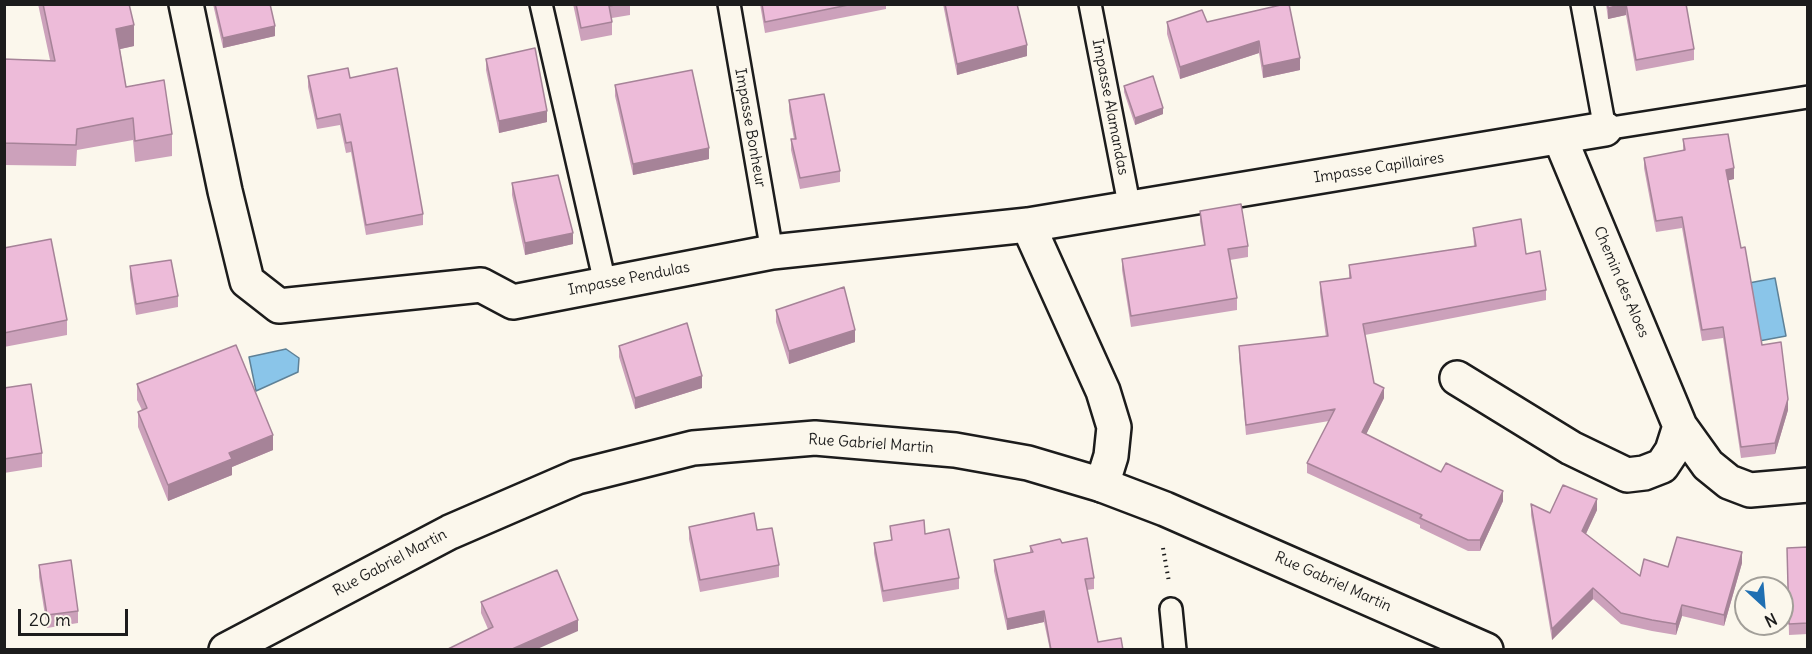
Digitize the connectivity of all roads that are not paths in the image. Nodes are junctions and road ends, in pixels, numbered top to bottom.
1 (186, 4) edge
2 (542, 4) edge
3 (729, 4) edge
4 (1090, 4) edge
5 (1582, 4) edge
6 (1808, 97) edge
7 (1605, 129) junction
8 (1560, 138) junction
9 (1130, 209) junction
10 (1028, 225) junction
11 (772, 252) junction
12 (605, 283) junction
13 (1457, 378) dead end
14 (1680, 426) junction
15 (1102, 485) junction
16 (1808, 485) edge
17 (1171, 609) road end
18 (226, 650) edge
19 (1175, 650) edge
20 (1486, 650) edge

1 - 12 street, Impasse Pendulas
2 - 12 lane
3 - 11 lane, Impasse Bonheur
4 - 9 lane, Impasse Alamandas
5 - 7 lane
6 - 7 lane
7 - 8 street, Impasse Capillaires
8 - 9 street, Impasse Capillaires
8 - 14 street, Chemin des Aloes
9 - 10 street, Impasse Capillaires
10 - 11 street, Impasse Pendulas
10 - 15 street
11 - 12 street, Impasse Pendulas
13 - 14 street
14 - 16 street, Chemin des Aloes
15 - 18 street, Rue Gabriel Martin
15 - 20 street, Rue Gabriel Martin
17 - 19 lane

